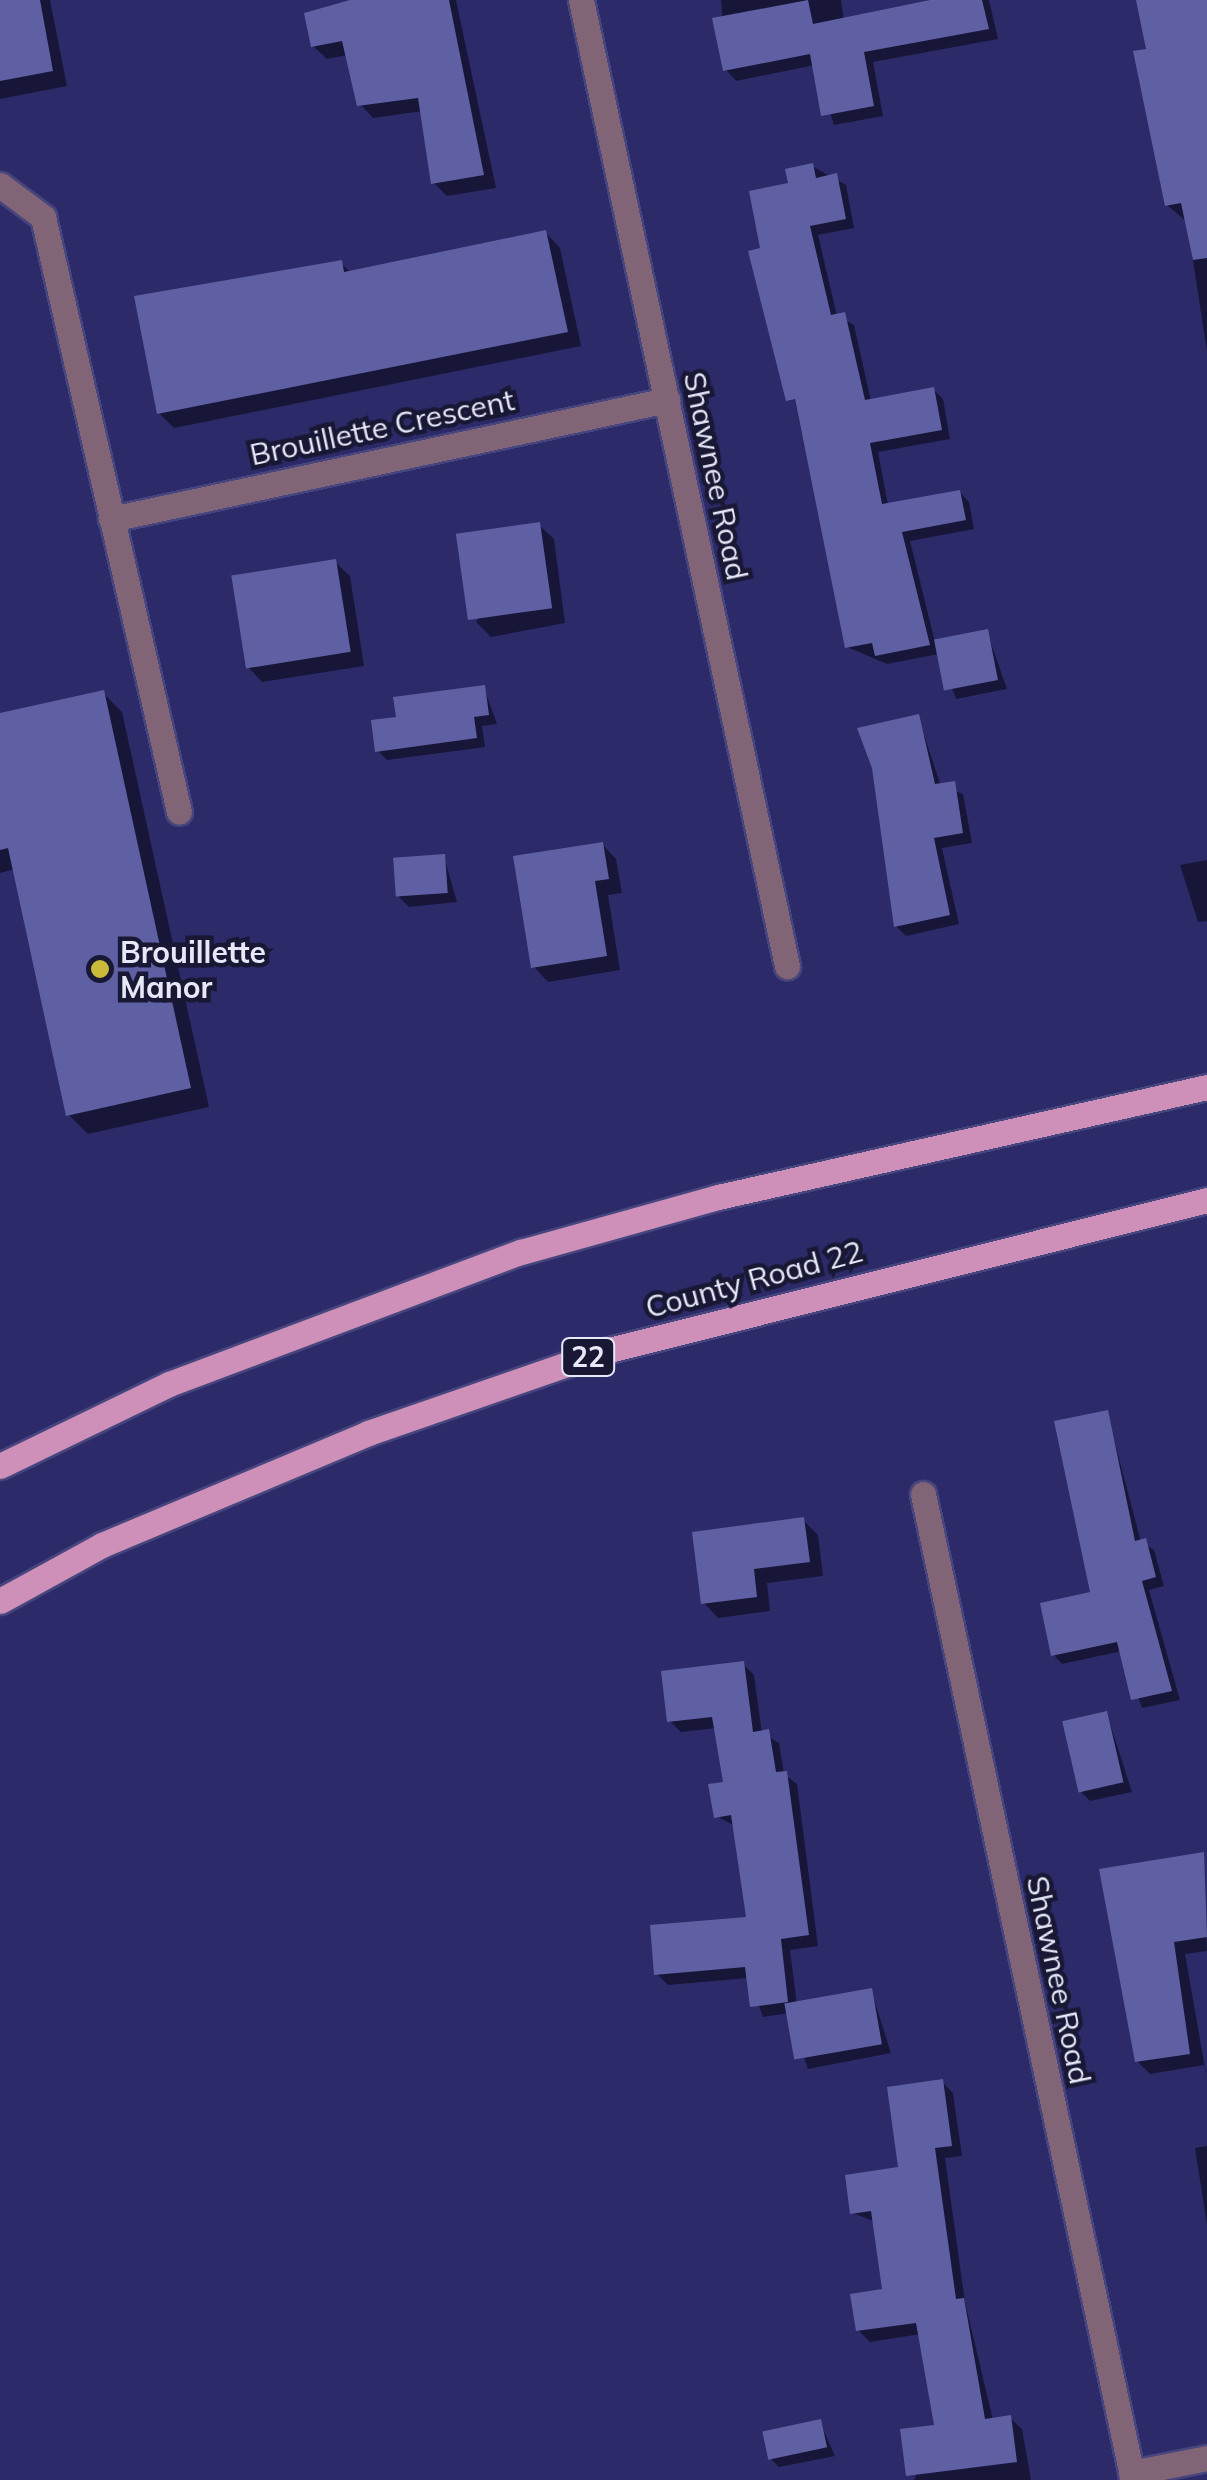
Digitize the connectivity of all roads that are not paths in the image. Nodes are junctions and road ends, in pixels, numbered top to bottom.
1 (582, 0) edge
2 (0, 185) edge
3 (666, 400) junction
4 (111, 519) junction
5 (179, 812) dead end
6 (788, 966) dead end
7 (1207, 1087) edge
8 (1207, 1200) edge
9 (0, 1466) edge
10 (922, 1494) dead end
11 (0, 1601) edge
12 (1207, 2458) edge
13 (1132, 2477) edge

1 - 3 street, Shawnee Road
2 - 4 street
3 - 4 street, Brouillette Crescent
3 - 6 street, Shawnee Road
4 - 5 street
7 - 9 main road
8 - 11 main road, County Road 22 / 22
10 - 13 street, Shawnee Road
12 - 13 street

